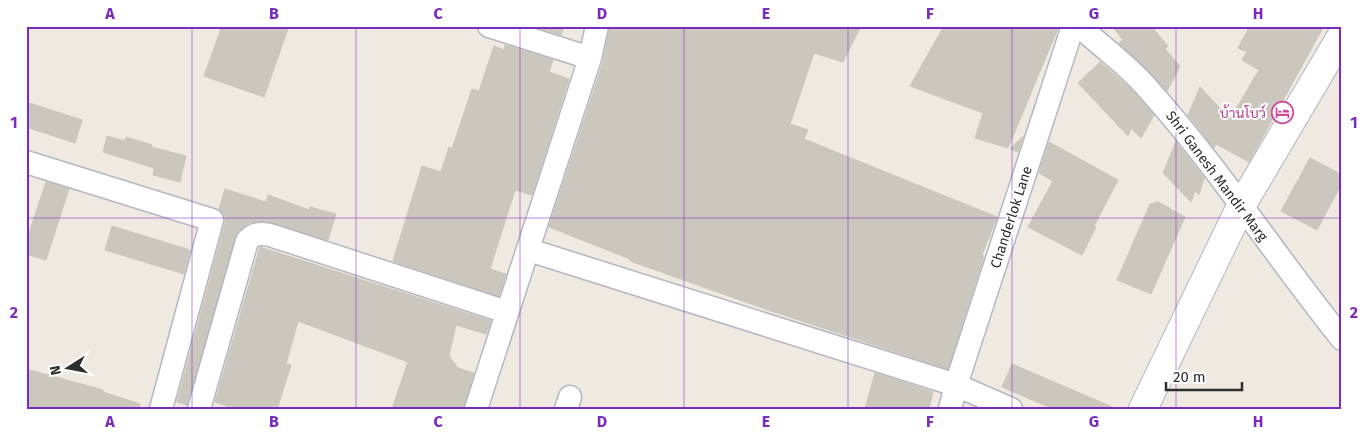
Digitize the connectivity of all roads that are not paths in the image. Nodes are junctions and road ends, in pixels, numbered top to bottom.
1 (489, 26) edge
2 (597, 26) edge
3 (1073, 26) edge
4 (1079, 26) edge
5 (1342, 34) edge
6 (590, 58) junction
7 (26, 162) edge
8 (1241, 206) junction
9 (529, 250) junction
10 (507, 312) junction
11 (1342, 339) edge
12 (956, 385) junction
13 (161, 409) edge
14 (199, 409) edge
15 (476, 409) edge
16 (950, 409) edge
17 (1011, 409) edge
18 (1143, 409) edge

1 - 6 street
2 - 6 street
3 - 12 street, Chanderlok Lane
4 - 8 street, Shri Ganesh Mandir Marg
5 - 8 street
6 - 9 street
7 - 13 street
8 - 11 street, Shri Ganesh Mandir Marg
8 - 18 street
9 - 10 street
9 - 12 street
10 - 14 street
10 - 15 street
12 - 16 street, Chanderlok Lane
12 - 17 street

